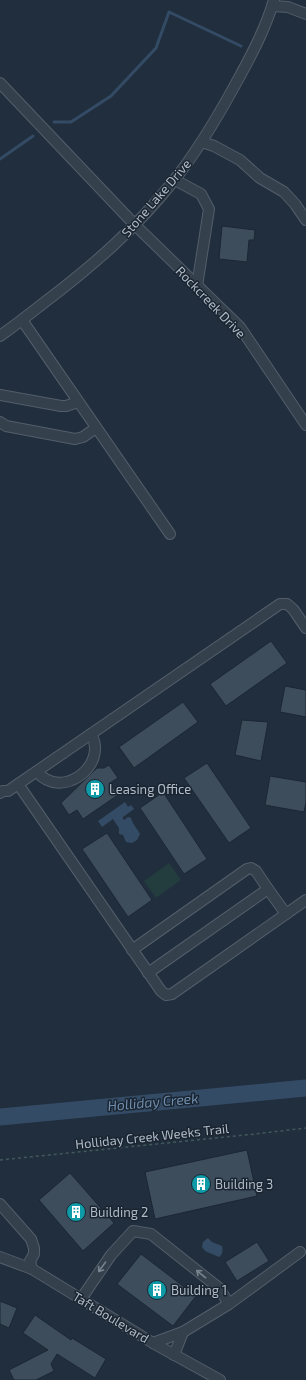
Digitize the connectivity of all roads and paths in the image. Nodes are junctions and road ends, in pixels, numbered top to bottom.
1 (273, 3) edge
2 (306, 14) edge
3 (0, 83) edge
4 (202, 142) junction
5 (175, 180) junction
6 (306, 220) edge
7 (134, 226) junction
8 (197, 286) junction
9 (22, 320) junction
10 (0, 336) edge
11 (0, 395) edge
12 (78, 402) junction
13 (0, 422) edge
14 (306, 425) edge
15 (96, 428) junction
16 (170, 534) dead end
17 (306, 628) edge
18 (91, 734) junction
19 (37, 772) junction
20 (18, 784) junction
21 (4, 792) edge
22 (0, 800) edge
23 (268, 888) junction
24 (306, 900) edge
25 (286, 914) junction
26 (132, 950) junction
27 (148, 973) junction
28 (306, 1128) edge
29 (0, 1160) edge
30 (0, 1204) edge
31 (300, 1252) dead end
32 (0, 1257) edge
33 (32, 1269) junction
34 (81, 1299) junction
35 (229, 1304) junction
36 (183, 1332) junction
37 (153, 1343) junction
38 (174, 1355) junction
39 (220, 1380) edge

1 - 2 street
1 - 4 street, Stone Lake Drive
3 - 7 street, Rockcreek Drive
4 - 5 street, Stone Lake Drive
4 - 6 street
5 - 7 street, Stone Lake Drive
5 - 8 street
7 - 8 street, Rockcreek Drive
7 - 9 street, Stone Lake Drive
8 - 14 street, Rockcreek Drive
9 - 10 street, Stone Lake Drive
9 - 12 street
11 - 12 street
12 - 15 street
13 - 15 street
15 - 16 street
17 - 18 street
18 - 19 street
18 - 19 street
19 - 20 street
20 - 21 street
20 - 26 street
21 - 22 street
23 - 25 street
23 - 26 street
23 - 27 street
24 - 25 street
25 - 27 street
26 - 27 street
28 - 29 path, Holliday Creek Weeks Trail
30 - 33 street
31 - 35 street
32 - 33 street, Taft Boulevard
33 - 34 street, Taft Boulevard
35 -> 34 street
34 - 37 street, Taft Boulevard
35 - 36 street
36 - 37 street
36 - 38 street
37 - 38 street, Taft Boulevard
38 - 39 street, Taft Boulevard

